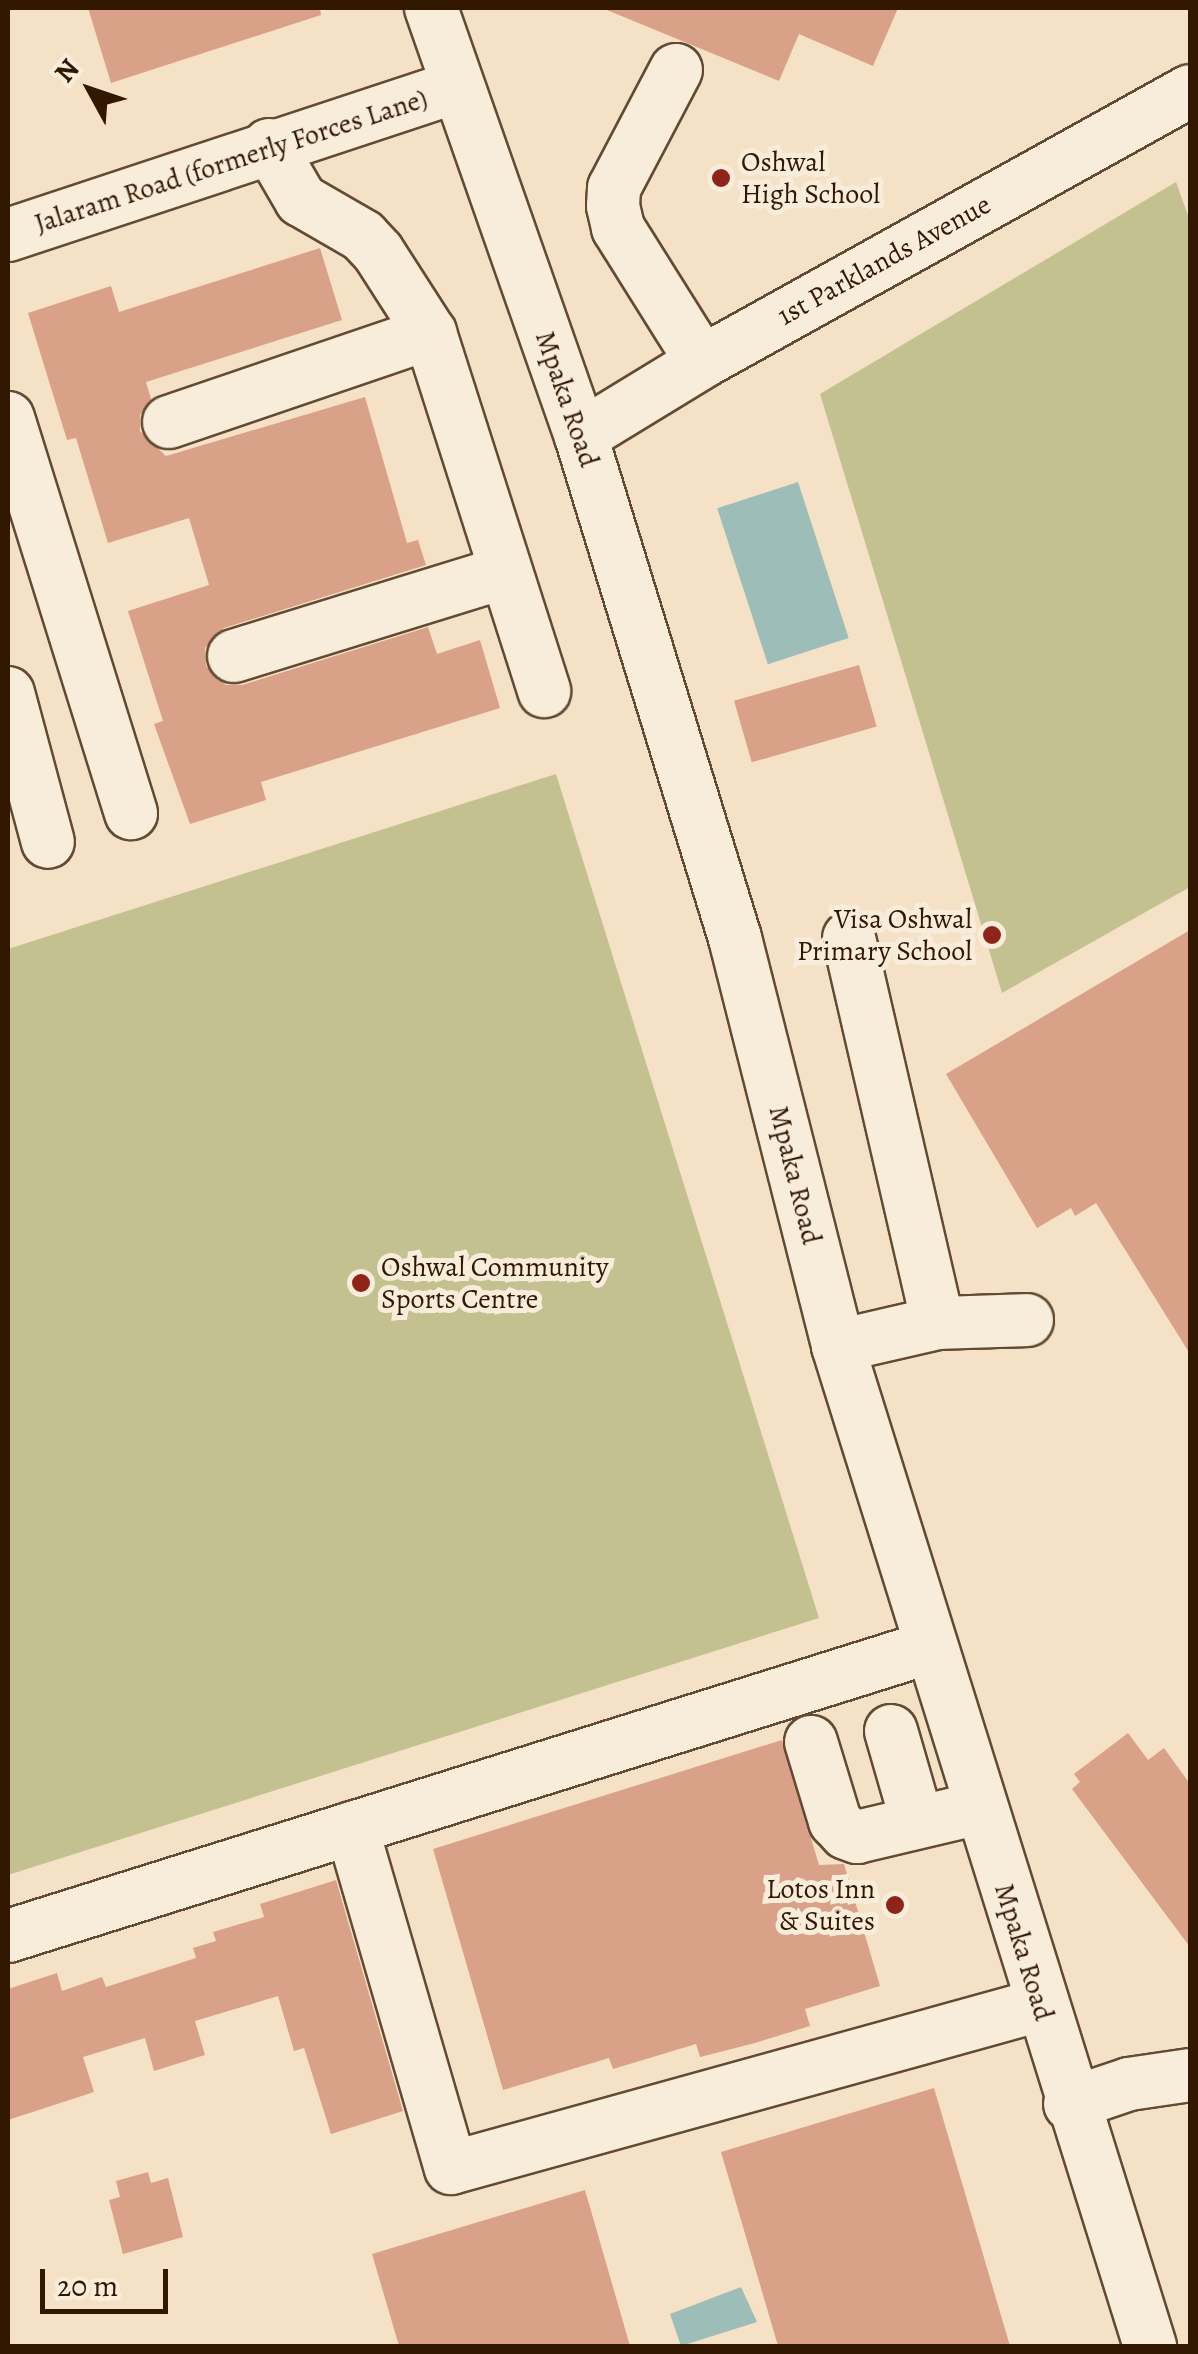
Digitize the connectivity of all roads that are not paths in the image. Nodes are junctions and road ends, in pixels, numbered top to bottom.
1 (431, 8) edge
2 (676, 70) dead end
3 (455, 87) junction
4 (1190, 91) edge
5 (270, 145) junction
6 (8, 235) edge
7 (430, 333) junction
8 (702, 362) junction
9 (8, 418) edge
10 (170, 422) dead end
11 (581, 436) junction
12 (502, 573) junction
13 (234, 656) dead end
14 (544, 691) dead end
15 (8, 692) edge
16 (131, 813) dead end
17 (48, 842) dead end
18 (849, 938) dead end
19 (1027, 1320) dead end
20 (938, 1323) junction
21 (838, 1346) junction
22 (930, 1646) junction
23 (891, 1731) dead end
24 (811, 1742) dead end
25 (980, 1808) junction
26 (917, 1821) junction
27 (352, 1828) junction
28 (8, 1936) edge
29 (1040, 2005) junction
30 (1190, 2074) edge
31 (1070, 2104) junction
32 (1150, 2346) edge

1 - 3 street, Mpaka Road
2 - 8 street
3 - 5 street, Jalaram Road (formerly Forces Lane)
3 - 11 street, Mpaka Road
4 - 8 street, 1st Parklands Avenue
5 - 6 street, Jalaram Road (formerly Forces Lane)
5 - 7 street
7 - 10 street
7 - 12 street
8 - 11 street, 1st Parklands Avenue
9 - 16 street
11 - 21 street, Mpaka Road
12 - 13 street
12 - 14 street
15 - 17 street
18 - 20 street
19 - 20 street
20 - 21 street
21 - 22 street, Mpaka Road
22 - 25 street, Mpaka Road
22 - 27 street
23 - 26 street
24 - 26 street
25 - 26 street
25 - 29 street, Mpaka Road
27 - 28 street
27 - 29 street
29 - 31 street, Mpaka Road
30 - 31 street
31 - 32 street, Mpaka Road

